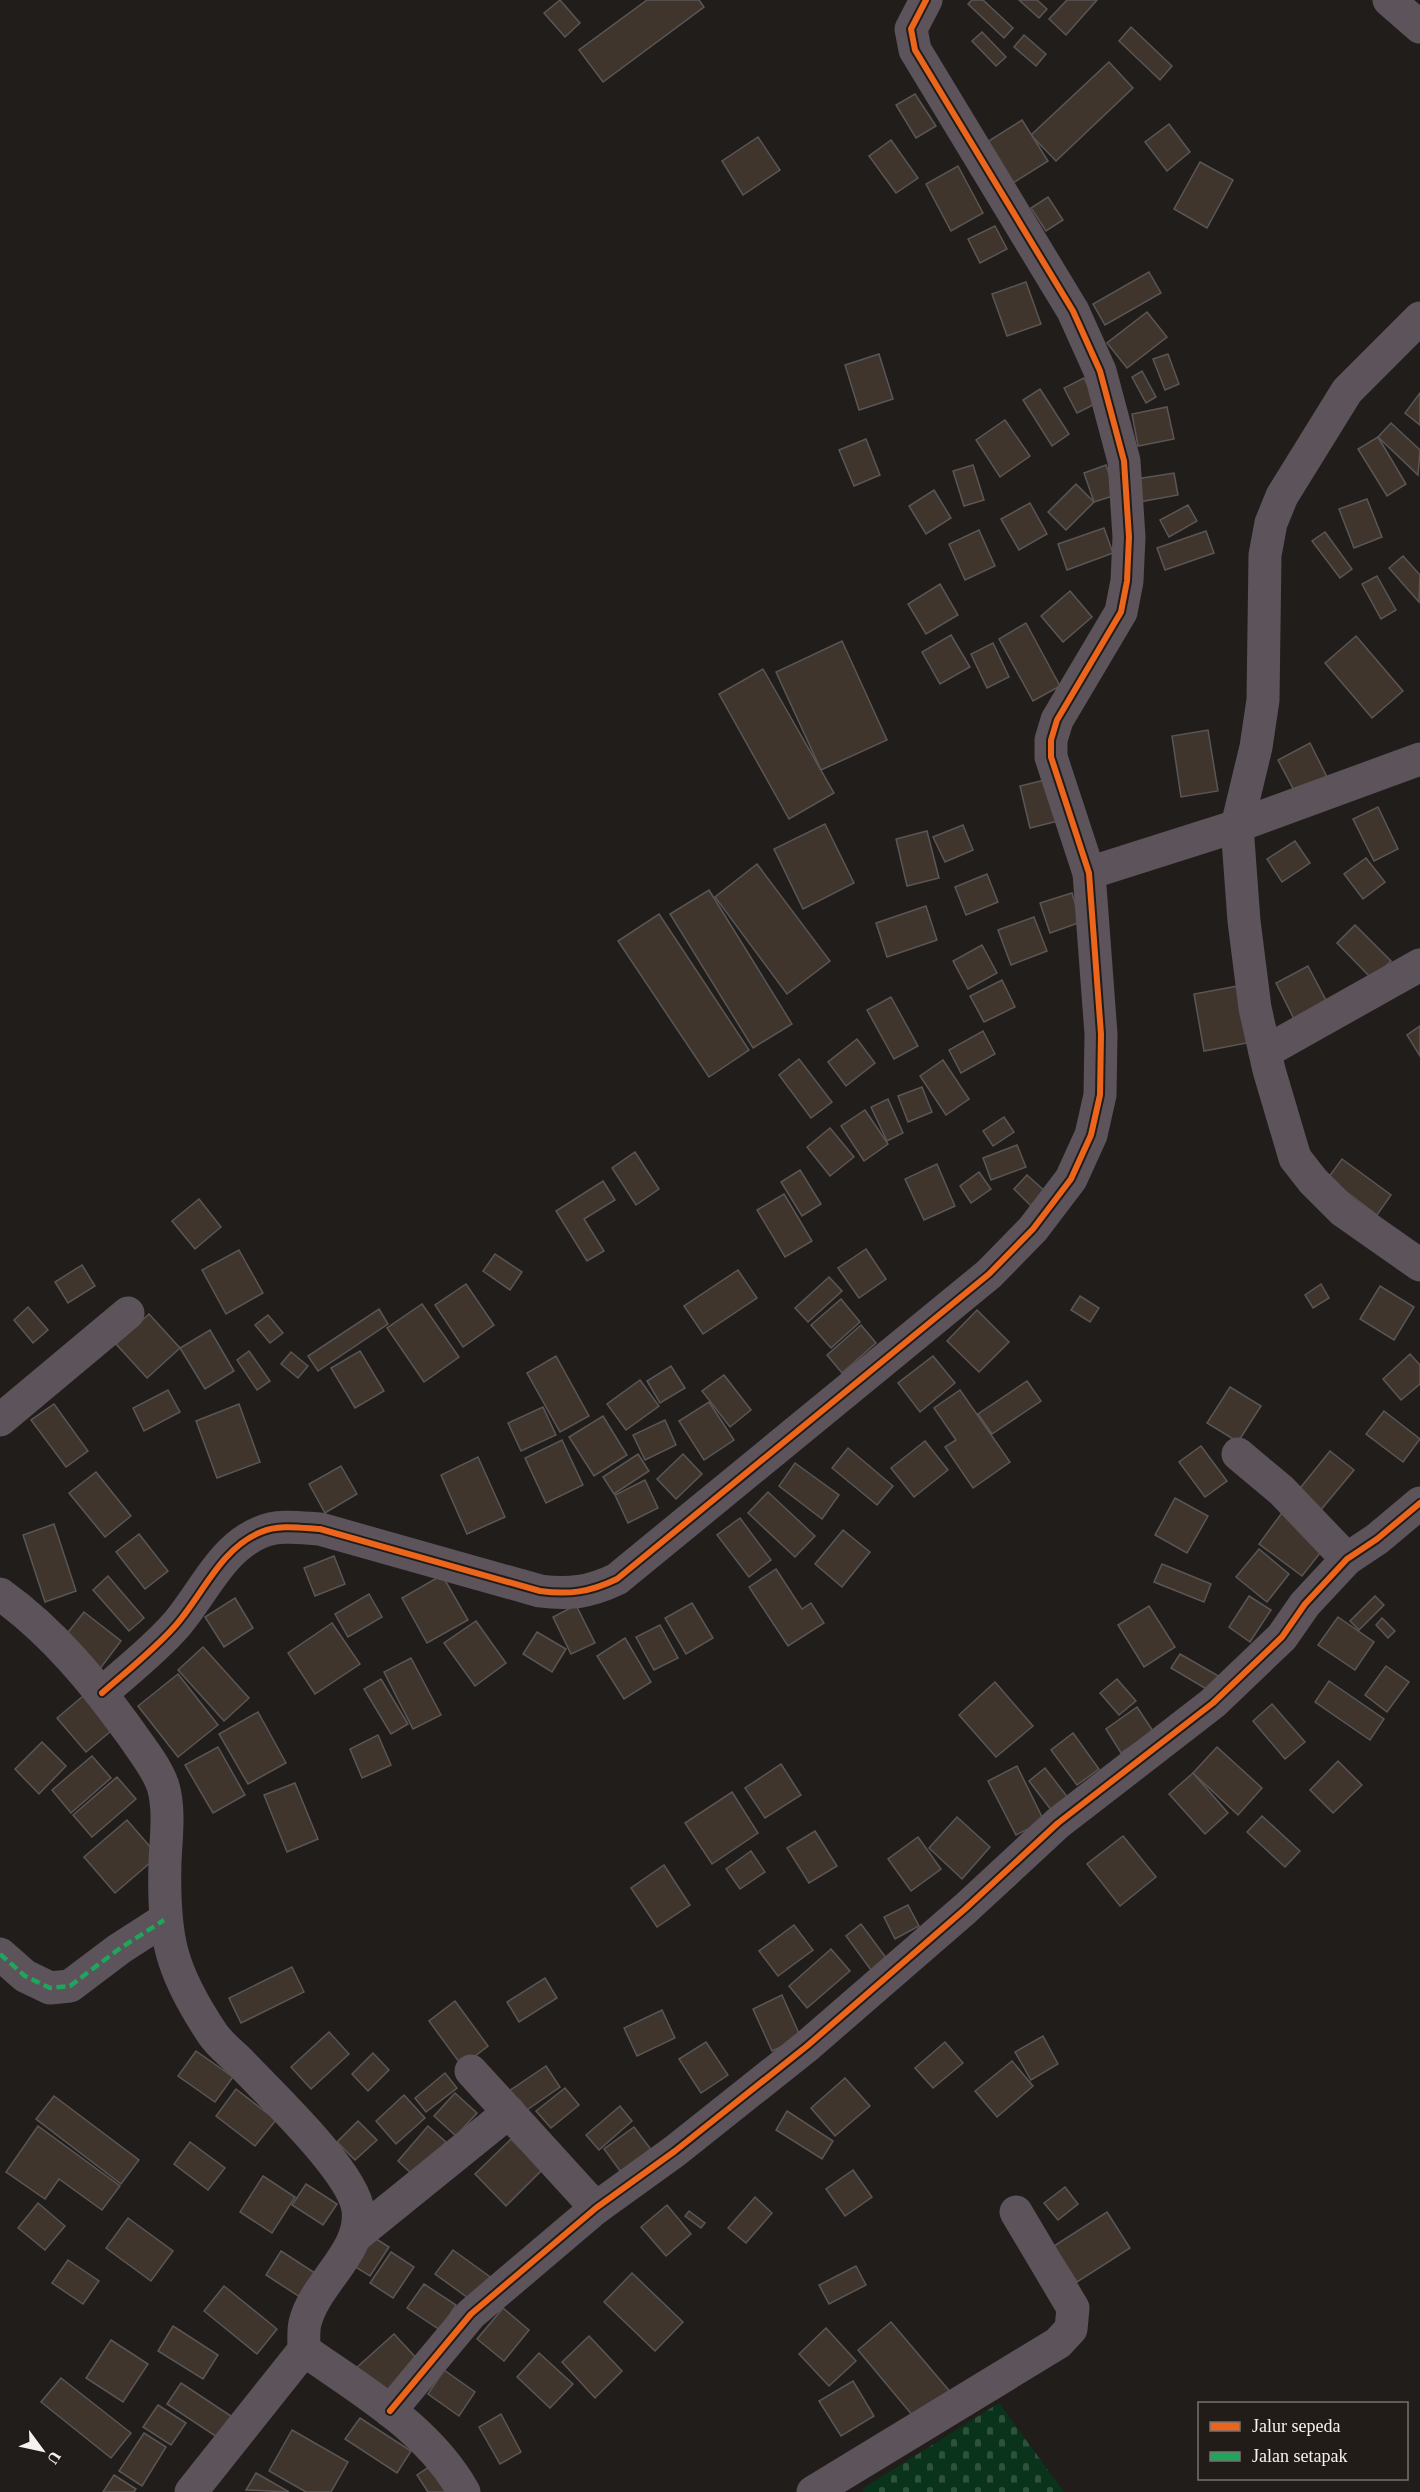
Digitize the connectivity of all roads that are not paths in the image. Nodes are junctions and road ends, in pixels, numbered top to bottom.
1 (926, 0) edge
2 (1389, 0) edge
3 (1420, 27) edge
4 (1420, 318) edge
5 (1420, 759) edge
6 (1237, 826) junction
7 (1089, 873) junction
8 (1420, 965) edge
9 (1265, 1052) junction
10 (1420, 1265) edge
11 (128, 1313) dead end
12 (0, 1420) edge
13 (1238, 1454) dead end
14 (1420, 1503) edge
15 (1347, 1559) junction
16 (0, 1593) edge
17 (102, 1693) junction
18 (164, 1920) junction
19 (0, 1954) edge
20 (471, 2071) dead end
21 (509, 2112) junction
22 (596, 2208) junction
23 (1016, 2212) dead end
24 (356, 2236) junction
25 (304, 2350) junction
26 (390, 2411) junction
27 (192, 2492) edge
28 (464, 2492) edge
29 (813, 2492) edge

1 - 7 street
2 - 3 street
4 - 6 street
5 - 6 street
6 - 7 street
6 - 9 street
7 - 17 street
8 - 9 street
9 - 10 street
11 - 12 street
13 - 15 street
14 - 15 street
15 - 22 street
16 - 17 street
17 - 18 street
18 - 19 street
18 - 24 street
20 - 21 street
21 - 22 street
21 - 24 street
22 - 26 street
23 - 29 street
24 - 25 street
25 - 26 street
25 - 27 street
26 - 28 street

